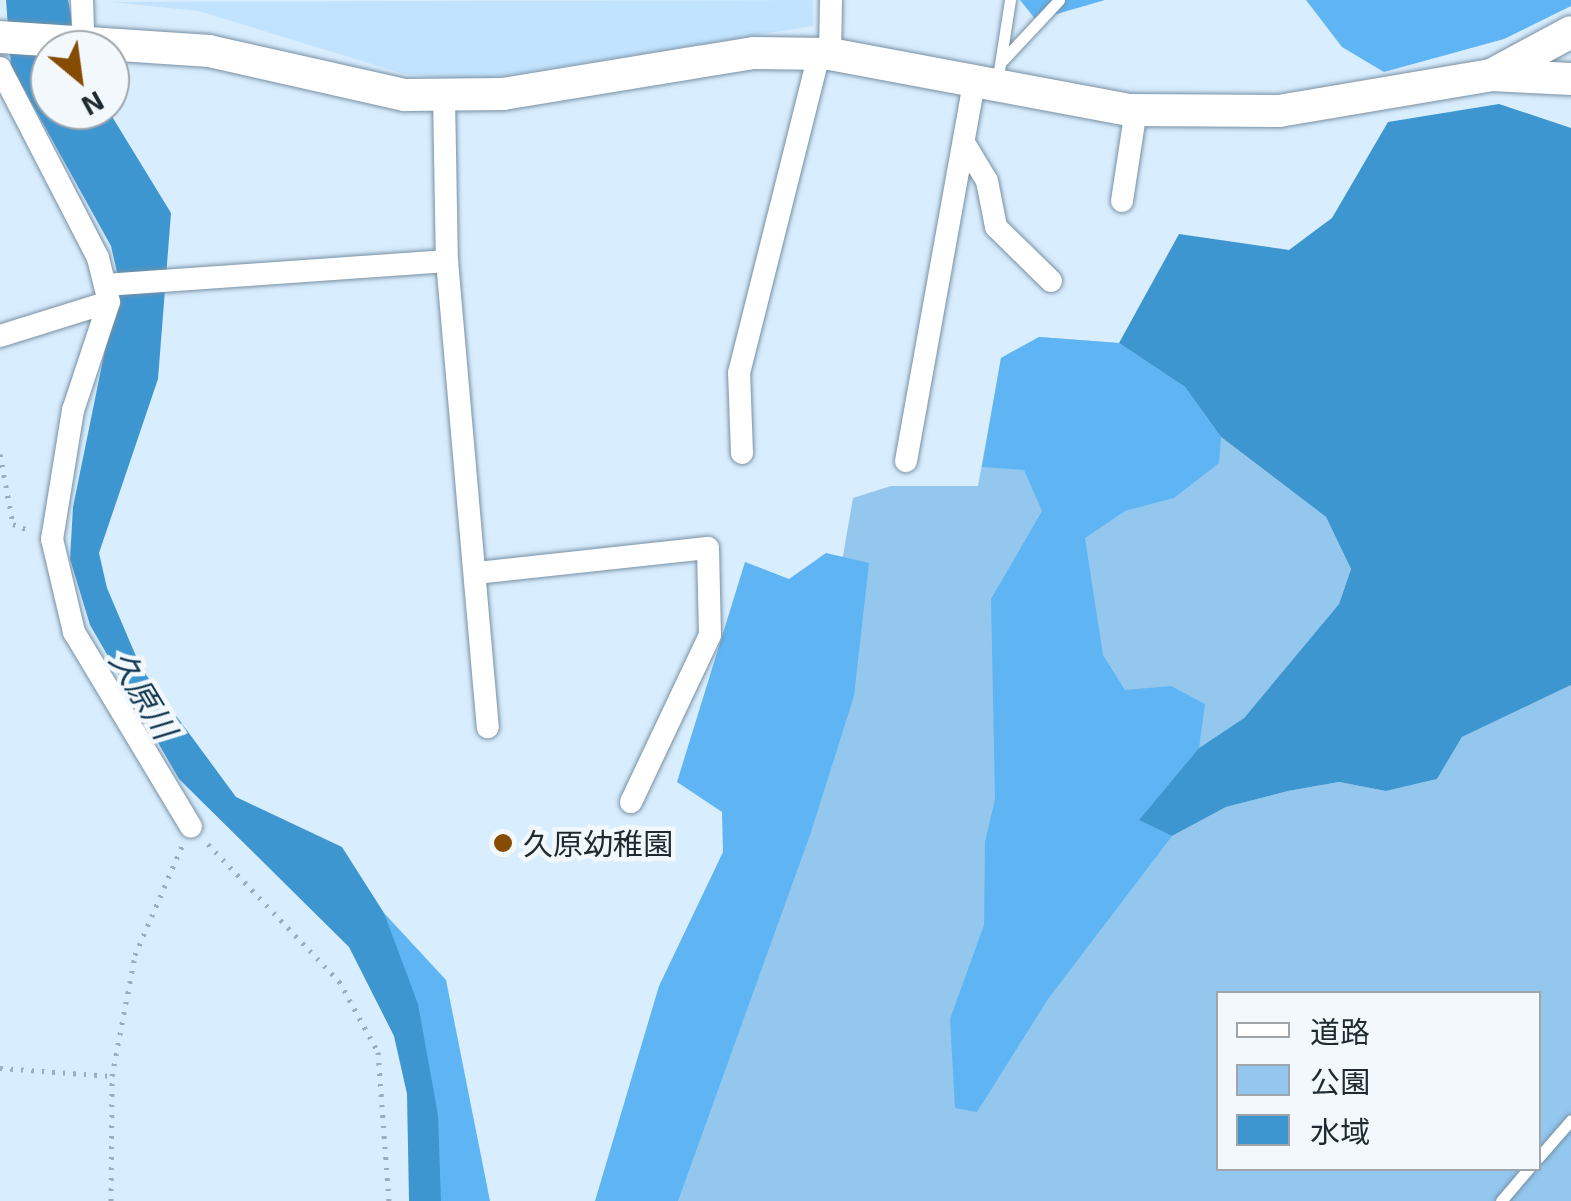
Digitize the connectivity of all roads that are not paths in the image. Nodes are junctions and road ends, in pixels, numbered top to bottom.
1 (82, 0) edge
2 (831, 0) edge
3 (1010, 0) edge
4 (1058, 0) edge
5 (81, 30) edge
6 (1571, 32) edge
7 (30, 44) edge
8 (130, 46) edge
9 (1, 47) edge
10 (825, 54) junction
11 (1491, 75) junction
12 (1571, 79) edge
13 (990, 81) junction
14 (444, 95) junction
15 (1136, 110) junction
16 (964, 143) junction
17 (1122, 202) dead end
18 (447, 261) junction
19 (1051, 282) dead end
20 (107, 293) junction
21 (0, 336) edge
22 (742, 453) dead end
23 (906, 461) dead end
24 (477, 573) junction
25 (488, 727) dead end
26 (631, 802) dead end
27 (191, 827) road end
28 (1571, 1120) edge
29 (1541, 1155) edge
30 (1527, 1171) edge
31 (1502, 1201) edge

1 - 5 street
2 - 10 street
3 - 13 lane
4 - 13 lane
6 - 11 street
7 - 9 street
8 - 14 street
9 - 20 street
10 - 13 street
10 - 14 street
10 - 22 street
11 - 12 street
11 - 15 street
13 - 15 street
13 - 16 street
14 - 18 street
15 - 17 street
16 - 19 street
16 - 23 street
18 - 20 street
18 - 24 street
20 - 21 street
20 - 27 street
24 - 25 street
24 - 26 street
28 - 29 lane
30 - 31 lane

